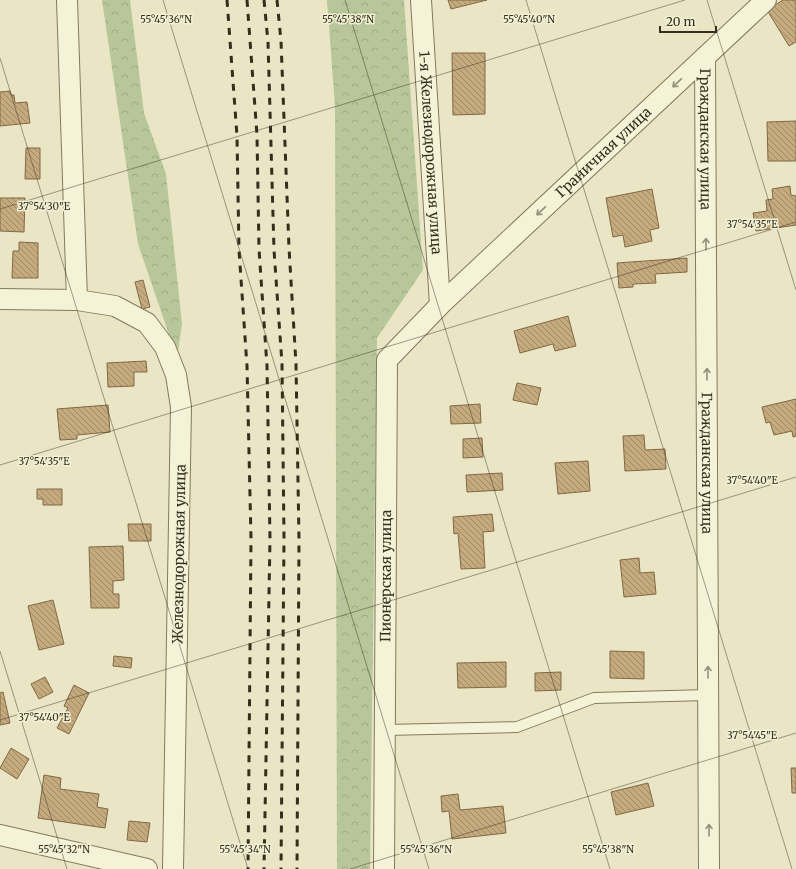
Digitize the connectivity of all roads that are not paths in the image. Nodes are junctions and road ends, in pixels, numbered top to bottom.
1 (67, 0) edge
2 (421, 0) edge
3 (762, 1) edge
4 (705, 57) junction
5 (0, 299) edge
6 (77, 300) junction
7 (440, 305) junction
8 (708, 694) junction
9 (385, 730) junction
10 (0, 835) edge
11 (147, 869) edge
12 (173, 869) edge
13 (384, 869) edge
14 (709, 869) edge

1 - 6 street
2 - 7 street, 1-я Железнодорожная улица
3 - 4 street, Граничная улица
4 -> 7 street, Граничная улица
8 -> 4 street, Гражданская улица
5 - 6 street, Железнодорожная улица
6 - 12 street, Железнодорожная улица
7 - 9 street, Пионерская улица
8 - 9 lane
14 -> 8 street, Гражданская улица
9 - 13 street, Пионерская улица
10 - 11 street

